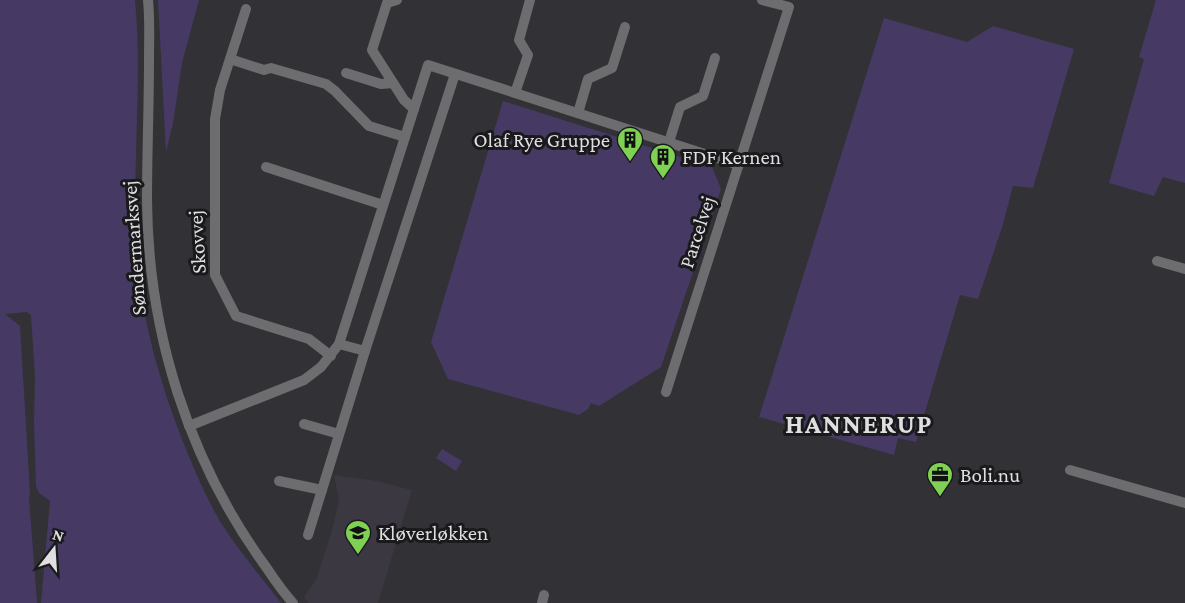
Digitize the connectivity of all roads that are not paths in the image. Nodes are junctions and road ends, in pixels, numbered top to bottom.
1 (148, 0) edge
2 (530, 0) edge
3 (762, 0) edge
4 (387, 1) edge
5 (246, 9) dead end
6 (626, 27) dead end
7 (716, 58) dead end
8 (230, 59) junction
9 (346, 73) dead end
10 (455, 74) junction
11 (393, 83) junction
12 (514, 93) junction
13 (414, 109) junction
14 (578, 113) junction
15 (405, 137) junction
16 (669, 142) junction
17 (739, 165) junction
18 (267, 167) dead end
19 (383, 205) junction
20 (1157, 261) dead end
21 (1185, 269) edge
22 (339, 344) junction
23 (365, 351) junction
24 (331, 356) junction
25 (666, 392) dead end
26 (304, 424) dead end
27 (189, 426) junction
28 (339, 434) junction
29 (1070, 470) dead end
30 (279, 481) dead end
31 (322, 490) junction
32 (1185, 503) edge
33 (308, 535) dead end
34 (293, 603) edge

1 - 27 street, Søndermarksvej
2 - 12 street
3 - 17 street, Parcelvej
4 - 11 street
5 - 8 street, Skovvej
6 - 14 street
7 - 16 street
8 - 15 street
8 - 24 street, Skovvej
9 - 11 street
10 - 12 street
10 - 13 street
10 - 23 street
11 - 13 street
12 - 14 street
13 - 15 street
14 - 16 street
15 - 19 street
16 - 17 street
17 - 25 street, Parcelvej
18 - 19 street
19 - 22 street
20 - 21 street
22 - 23 street
22 - 24 street
23 - 28 street
24 - 27 street
26 - 28 street
27 - 34 street, Søndermarksvej
28 - 31 street
29 - 32 street
30 - 31 street
31 - 33 street

